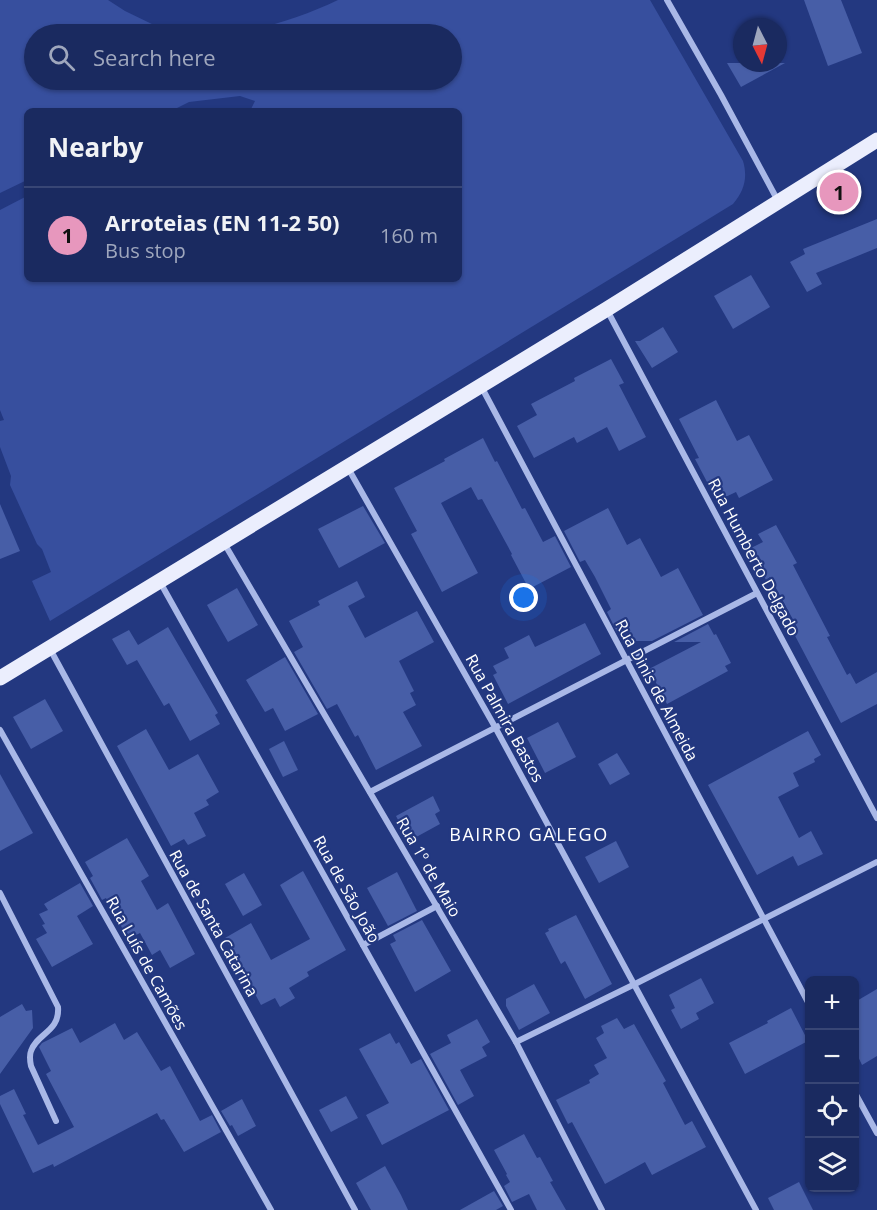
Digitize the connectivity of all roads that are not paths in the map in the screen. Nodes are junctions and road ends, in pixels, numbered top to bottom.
1 (667, 0) edge
2 (877, 140) edge
3 (778, 202) junction
4 (607, 309) junction
5 (481, 386) junction
6 (347, 467) junction
7 (224, 542) junction
8 (160, 581) junction
9 (757, 593) junction
10 (49, 648) junction
11 (626, 660) junction
12 (0, 678) edge
13 (495, 728) junction
14 (0, 730) edge
15 (370, 792) junction
16 (877, 818) edge
17 (877, 862) edge
18 (0, 893) edge
19 (437, 906) junction
20 (764, 920) junction
21 (363, 945) junction
22 (635, 984) junction
23 (805, 997) edge
24 (516, 1042) junction
25 (859, 1099) edge
26 (56, 1121) dead end
27 (877, 1134) edge
28 (271, 1210) edge
29 (355, 1210) edge
30 (511, 1210) edge
31 (602, 1210) edge
32 (756, 1210) edge

1 - 3 street
2 - 3 main road
3 - 4 main road
4 - 5 main road
4 - 9 street, Rua Humberto Delgado
5 - 6 main road
5 - 11 street, Rua Dinis de Almeida
6 - 7 main road
6 - 13 street, Rua Palmira Bastos
7 - 8 main road
7 - 15 street, Rua 1º de Maio
8 - 10 main road
8 - 21 street, Rua de São João
9 - 11 street
9 - 16 street, Rua Humberto Delgado
10 - 12 main road
10 - 29 street, Rua de Santa Catarina
11 - 13 street
11 - 20 street, Rua Dinis de Almeida
13 - 15 street
13 - 22 street, Rua Palmira Bastos
14 - 28 street, Rua Luís de Camões
15 - 19 street, Rua 1º de Maio
17 - 20 street
18 - 26 street
19 - 21 street
19 - 24 street, Rua 1º de Maio
20 - 22 street
20 - 23 street, Rua Dinis de Almeida
21 - 30 street, Rua de São João
22 - 24 street
22 - 32 street, Rua Palmira Bastos
24 - 31 street, Rua 1º de Maio
25 - 27 street

